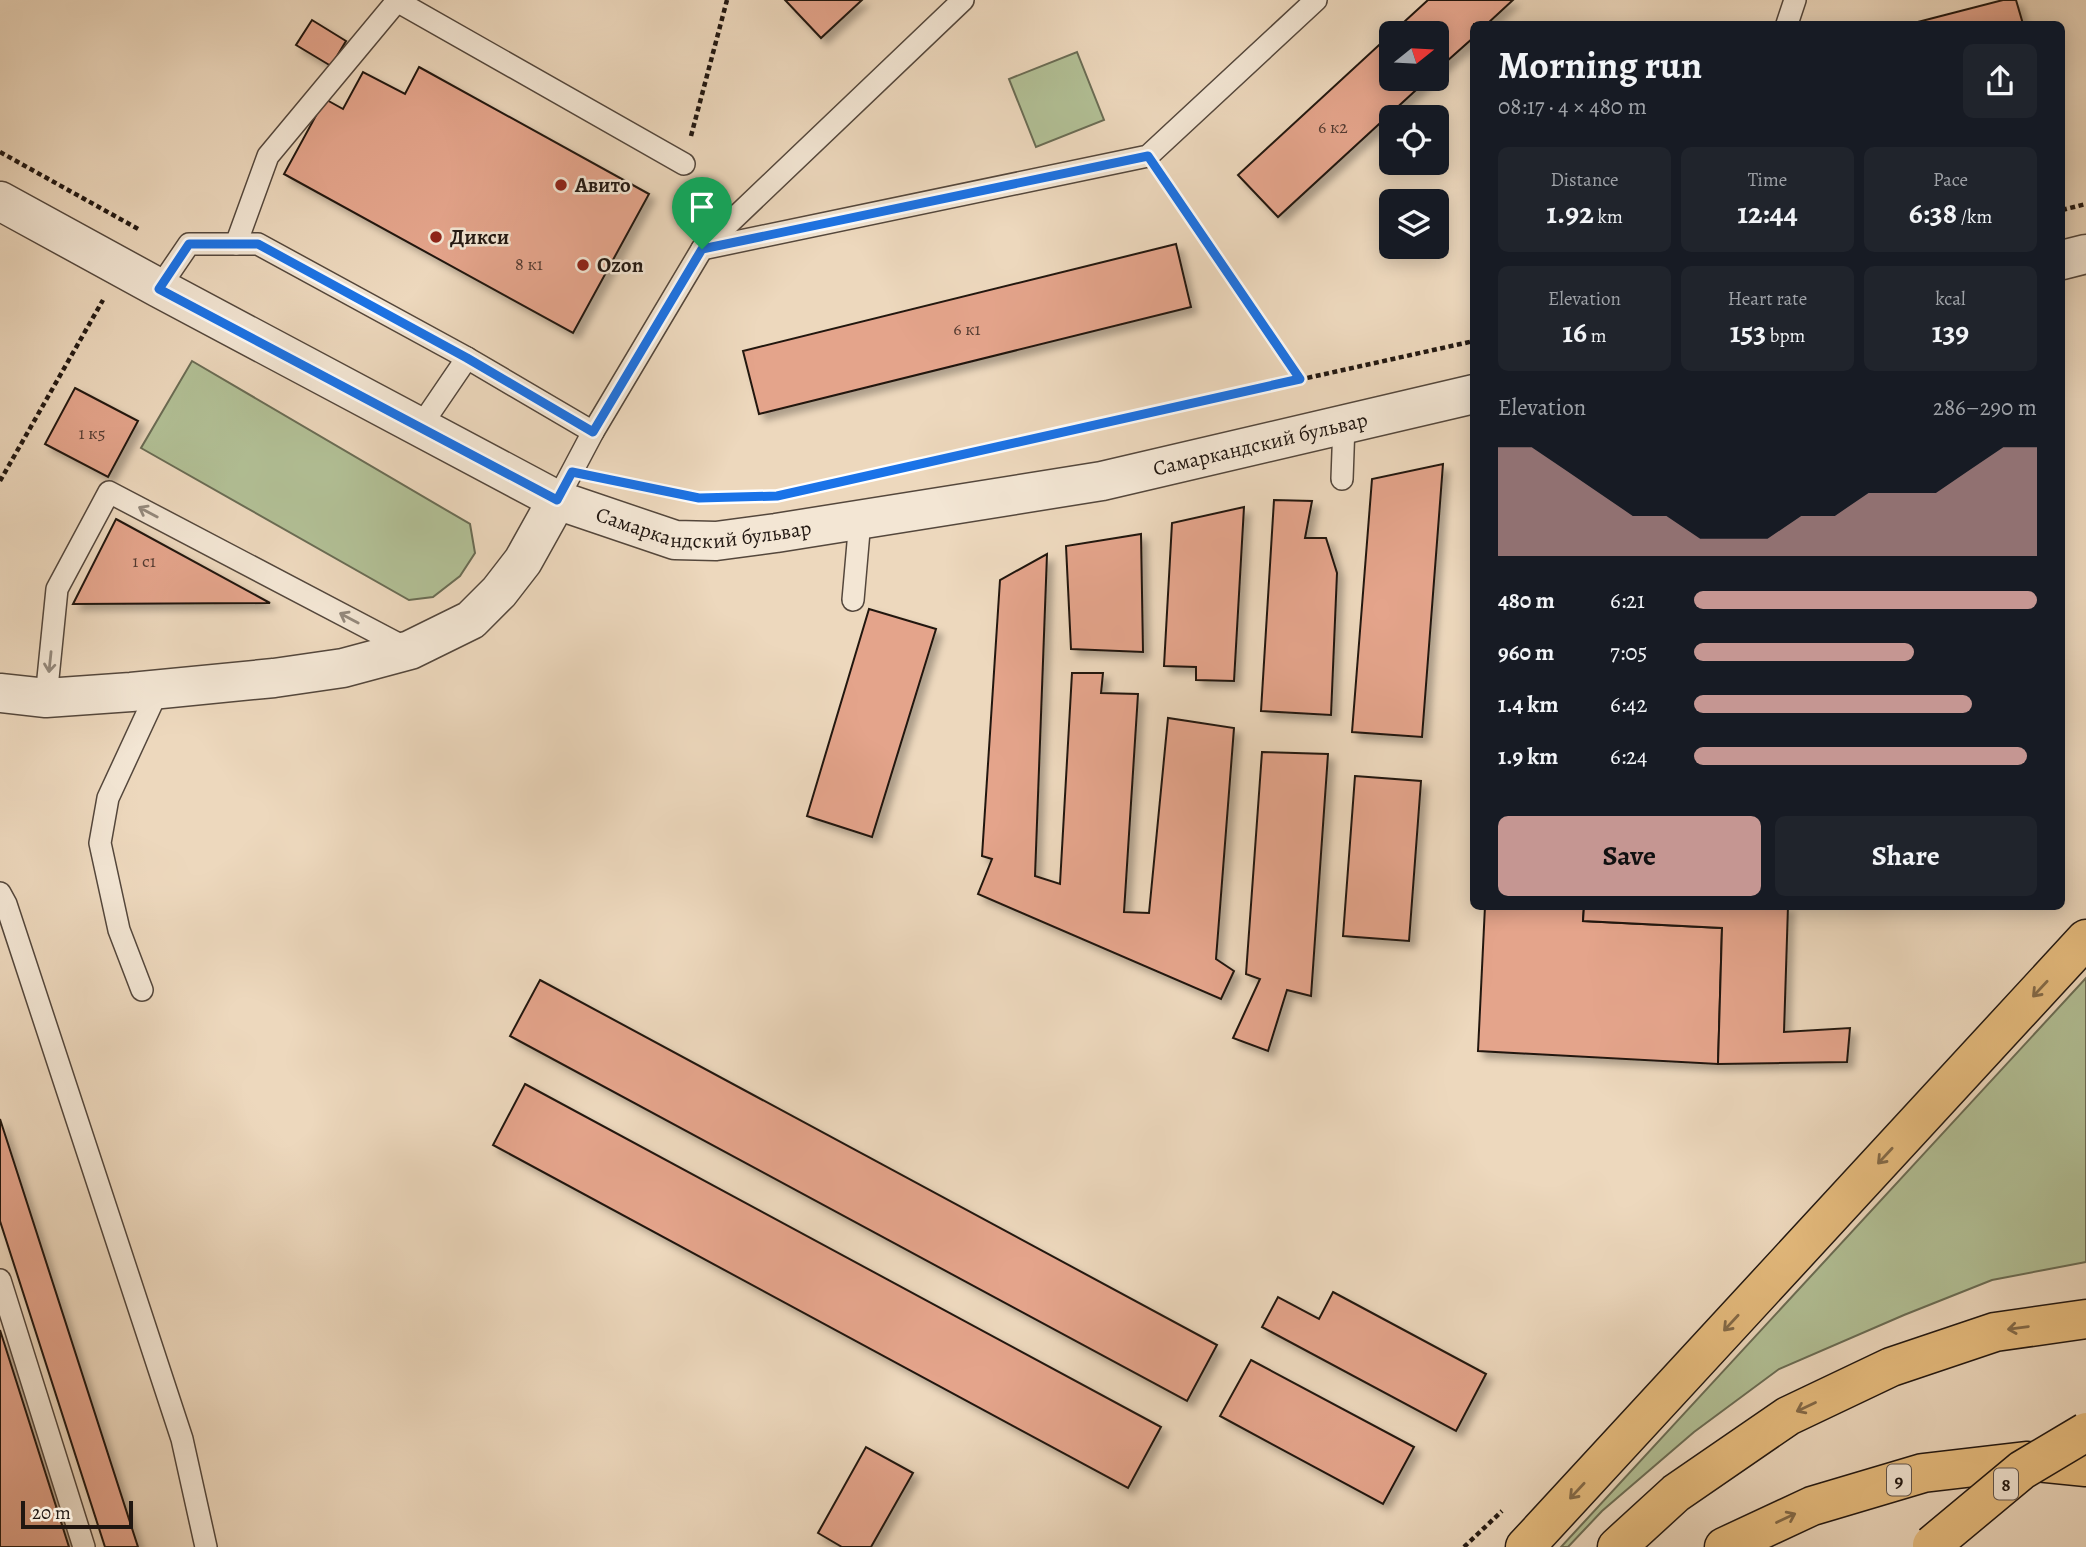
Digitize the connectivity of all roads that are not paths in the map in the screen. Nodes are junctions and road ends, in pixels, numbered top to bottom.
1 (963, 0) edge
2 (1316, 0) edge
3 (1795, 0) edge
4 (1788, 21) edge
5 (684, 164) road end
6 (0, 201) edge
7 (236, 244) junction
8 (702, 249) junction
9 (2086, 254) edge
10 (2065, 259) edge
11 (159, 289) junction
12 (467, 358) junction
13 (1470, 395) edge
14 (1344, 424) junction
15 (420, 427) junction
16 (593, 432) junction
17 (1342, 479) dead end
18 (557, 500) junction
19 (860, 520) junction
20 (853, 600) dead end
21 (410, 650) junction
22 (158, 690) junction
23 (0, 693) edge
24 (47, 698) junction
25 (0, 893) edge
26 (2086, 939) edge
27 (142, 990) dead end
28 (0, 1280) edge
29 (2086, 1319) edge
30 (2086, 1432) edge
31 (2086, 1467) edge
32 (1931, 1546) edge
33 (84, 1547) edge
34 (206, 1547) edge
35 (1524, 1547) edge
36 (1617, 1547) edge
37 (1724, 1547) edge

1 - 8 lane
2 - 8 lane
3 - 4 lane
5 - 7 lane
6 - 11 street, Самаркандский бульвар
7 - 11 lane
7 - 12 lane
8 - 16 lane
9 - 10 street
11 - 15 street, Самаркандский бульвар
12 - 15 lane
12 - 16 lane
13 - 14 street, Самаркандский бульвар
14 - 17 lane
14 - 19 street, Самаркандский бульвар
15 - 18 street, Самаркандский бульвар
16 - 18 lane
18 - 19 street, Самаркандский бульвар
18 - 21 street
19 - 20 lane
21 - 22 street
21 -> 24 lane
22 - 24 street
22 - 27 lane
23 - 24 street
25 - 34 lane
26 -> 35 main road
28 - 33 lane
29 -> 36 main road
30 - 32 main road, 8, bridge
37 -> 31 main road, 9

